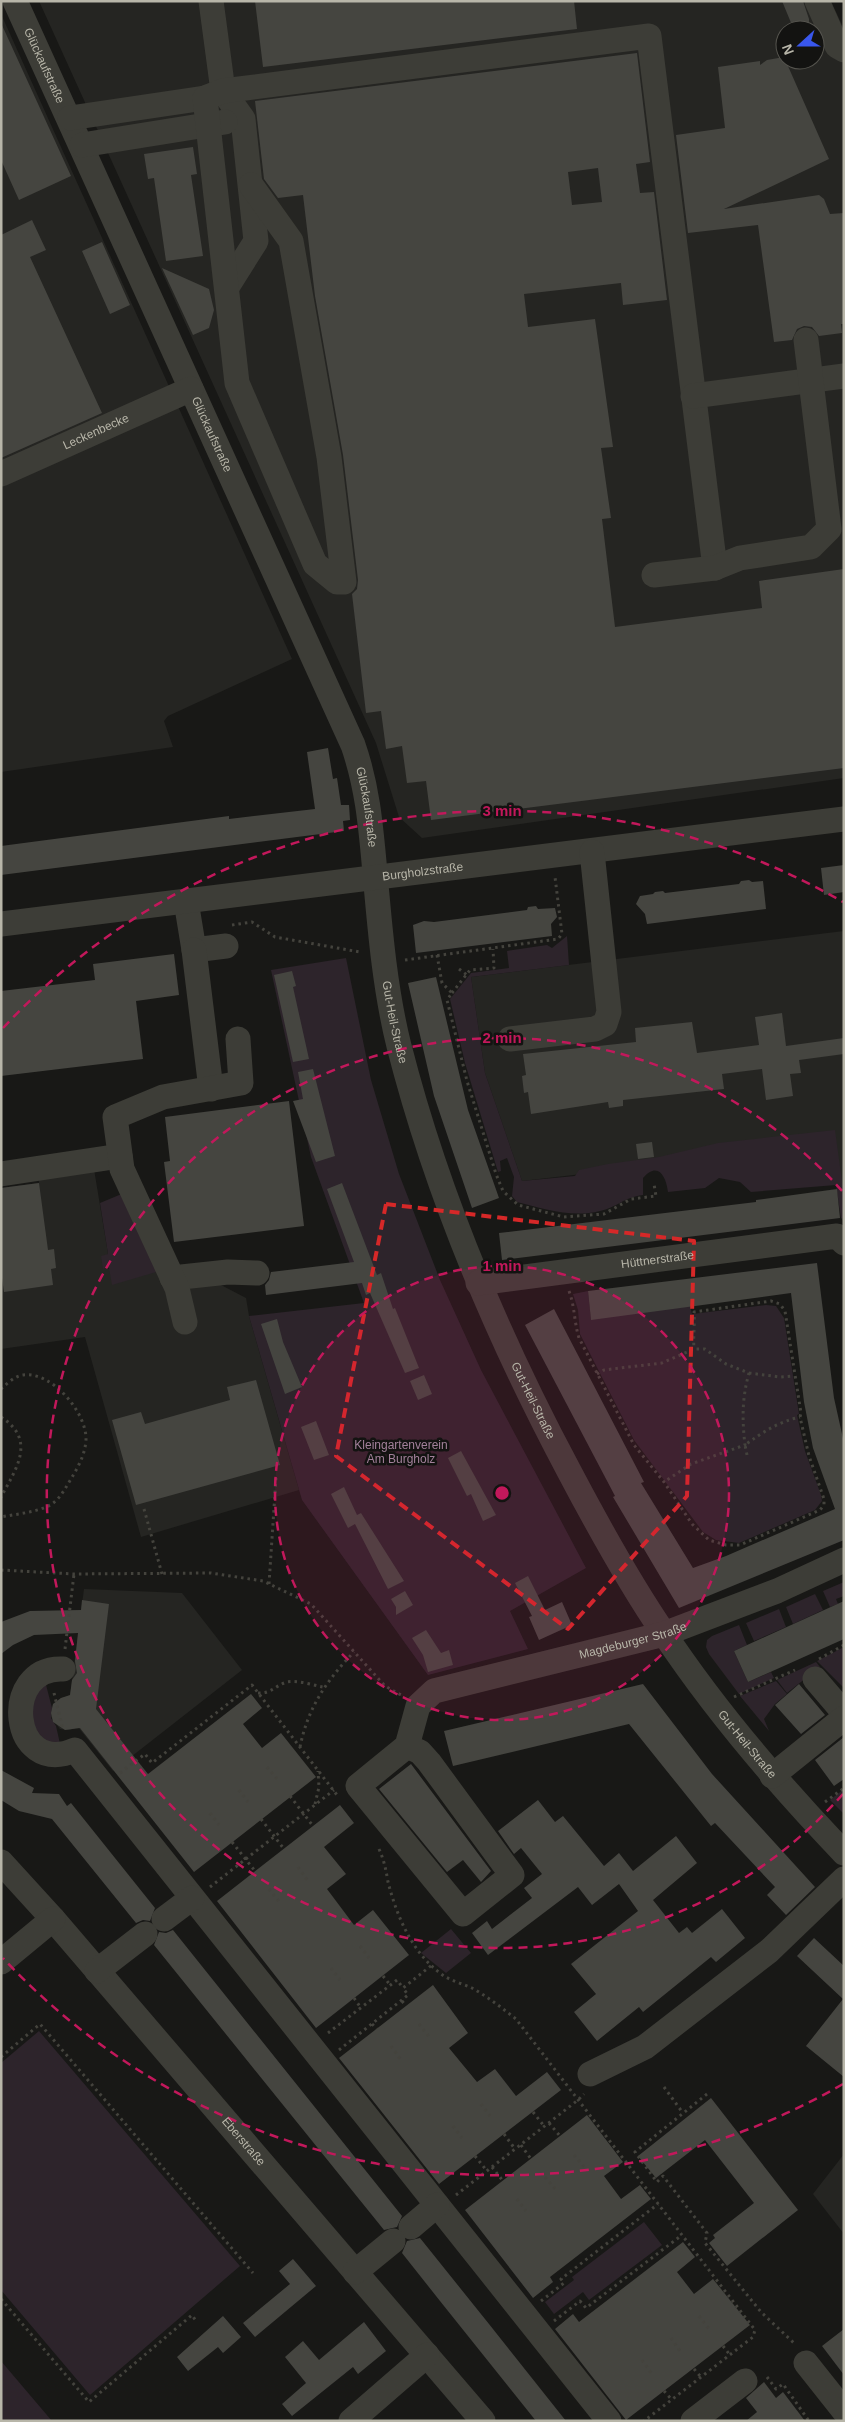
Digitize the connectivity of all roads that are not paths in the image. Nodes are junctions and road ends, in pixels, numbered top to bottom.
1 (15, 1) edge
2 (211, 1) edge
3 (817, 1) edge
4 (844, 50) edge
5 (214, 94) junction
6 (70, 118) junction
7 (242, 119) junction
8 (209, 124) junction
9 (82, 145) junction
10 (250, 185) junction
11 (227, 287) junction
12 (806, 340) dead end
13 (844, 376) edge
14 (812, 380) junction
15 (191, 389) junction
16 (693, 396) junction
17 (833, 466) edge
18 (1, 474) edge
19 (715, 568) junction
20 (654, 575) dead end
21 (844, 819) edge
22 (592, 852) junction
23 (375, 878) junction
24 (186, 901) junction
25 (1, 924) edge
26 (226, 946) dead end
27 (194, 950) junction
28 (238, 1039) dead end
29 (510, 1039) dead end
30 (211, 1089) junction
31 (120, 1156) junction
32 (1, 1174) edge
33 (840, 1239) edge
34 (257, 1274) dead end
35 (172, 1278) junction
36 (478, 1283) junction
37 (185, 1322) dead end
38 (844, 1560) edge
39 (664, 1634) junction
40 (63, 1669) road end
41 (809, 1669) road end
42 (844, 1713) edge
43 (844, 1718) edge
44 (407, 1746) junction
45 (772, 1776) junction
46 (844, 1853) edge
47 (1, 1862) edge
48 (844, 1879) edge
49 (193, 1899) junction
50 (53, 1919) junction
51 (1, 1962) edge
52 (97, 1971) junction
53 (590, 2074) dead end
54 (438, 2207) junction
55 (355, 2272) junction
56 (427, 2355) junction
57 (804, 2357) road end
58 (745, 2381) dead end
59 (844, 2411) edge
60 (351, 2421) edge
61 (484, 2421) edge
62 (609, 2421) edge
63 (693, 2421) edge

1 - 6 street, Glückaufstraße
2 - 5 street
3 - 4 street
5 - 6 street
5 - 7 street
5 - 8 street
5 - 16 street
6 - 9 street, Glückaufstraße
7 - 8 street
7 - 10 street
8 - 9 street
8 - 11 street
9 - 15 street, Glückaufstraße
10 - 11 street
10 - 11 street
12 - 14 street
13 - 14 street
14 - 16 street
14 - 17 street
15 - 18 street, Leckenbecke
15 - 23 street, Glückaufstraße
16 - 19 street
17 - 19 street
19 - 20 street
21 - 22 street, Burgholzstraße
22 - 23 street, Burgholzstraße
22 - 29 street
23 - 24 street, Burgholzstraße
23 - 36 street, Gut-Heil-Straße
24 - 25 street, Burgholzstraße
24 - 27 street
26 - 27 street
27 - 30 street
28 - 30 street
30 - 31 street
31 - 32 street
31 - 35 street
33 - 36 street, Hüttnerstraße
34 - 35 street
35 - 37 street
36 - 39 street, Gut-Heil-Straße
38 - 39 street, Magdeburger Straße
39 - 44 street, Magdeburger Straße
39 - 45 street, Gut-Heil-Straße
40 - 49 street
41 - 42 street
43 - 45 street
44 - 44 street
45 - 46 street, Gut-Heil-Straße
47 - 50 street, Eberstraße
48 - 53 street
49 - 52 street
49 - 54 street
50 - 51 street
50 - 52 street, Eberstraße
52 - 55 street, Eberstraße
54 - 55 street
54 - 62 street
55 - 56 street, Eberstraße
56 - 60 street
56 - 61 street, Eberstraße
57 - 59 street
58 - 63 street

